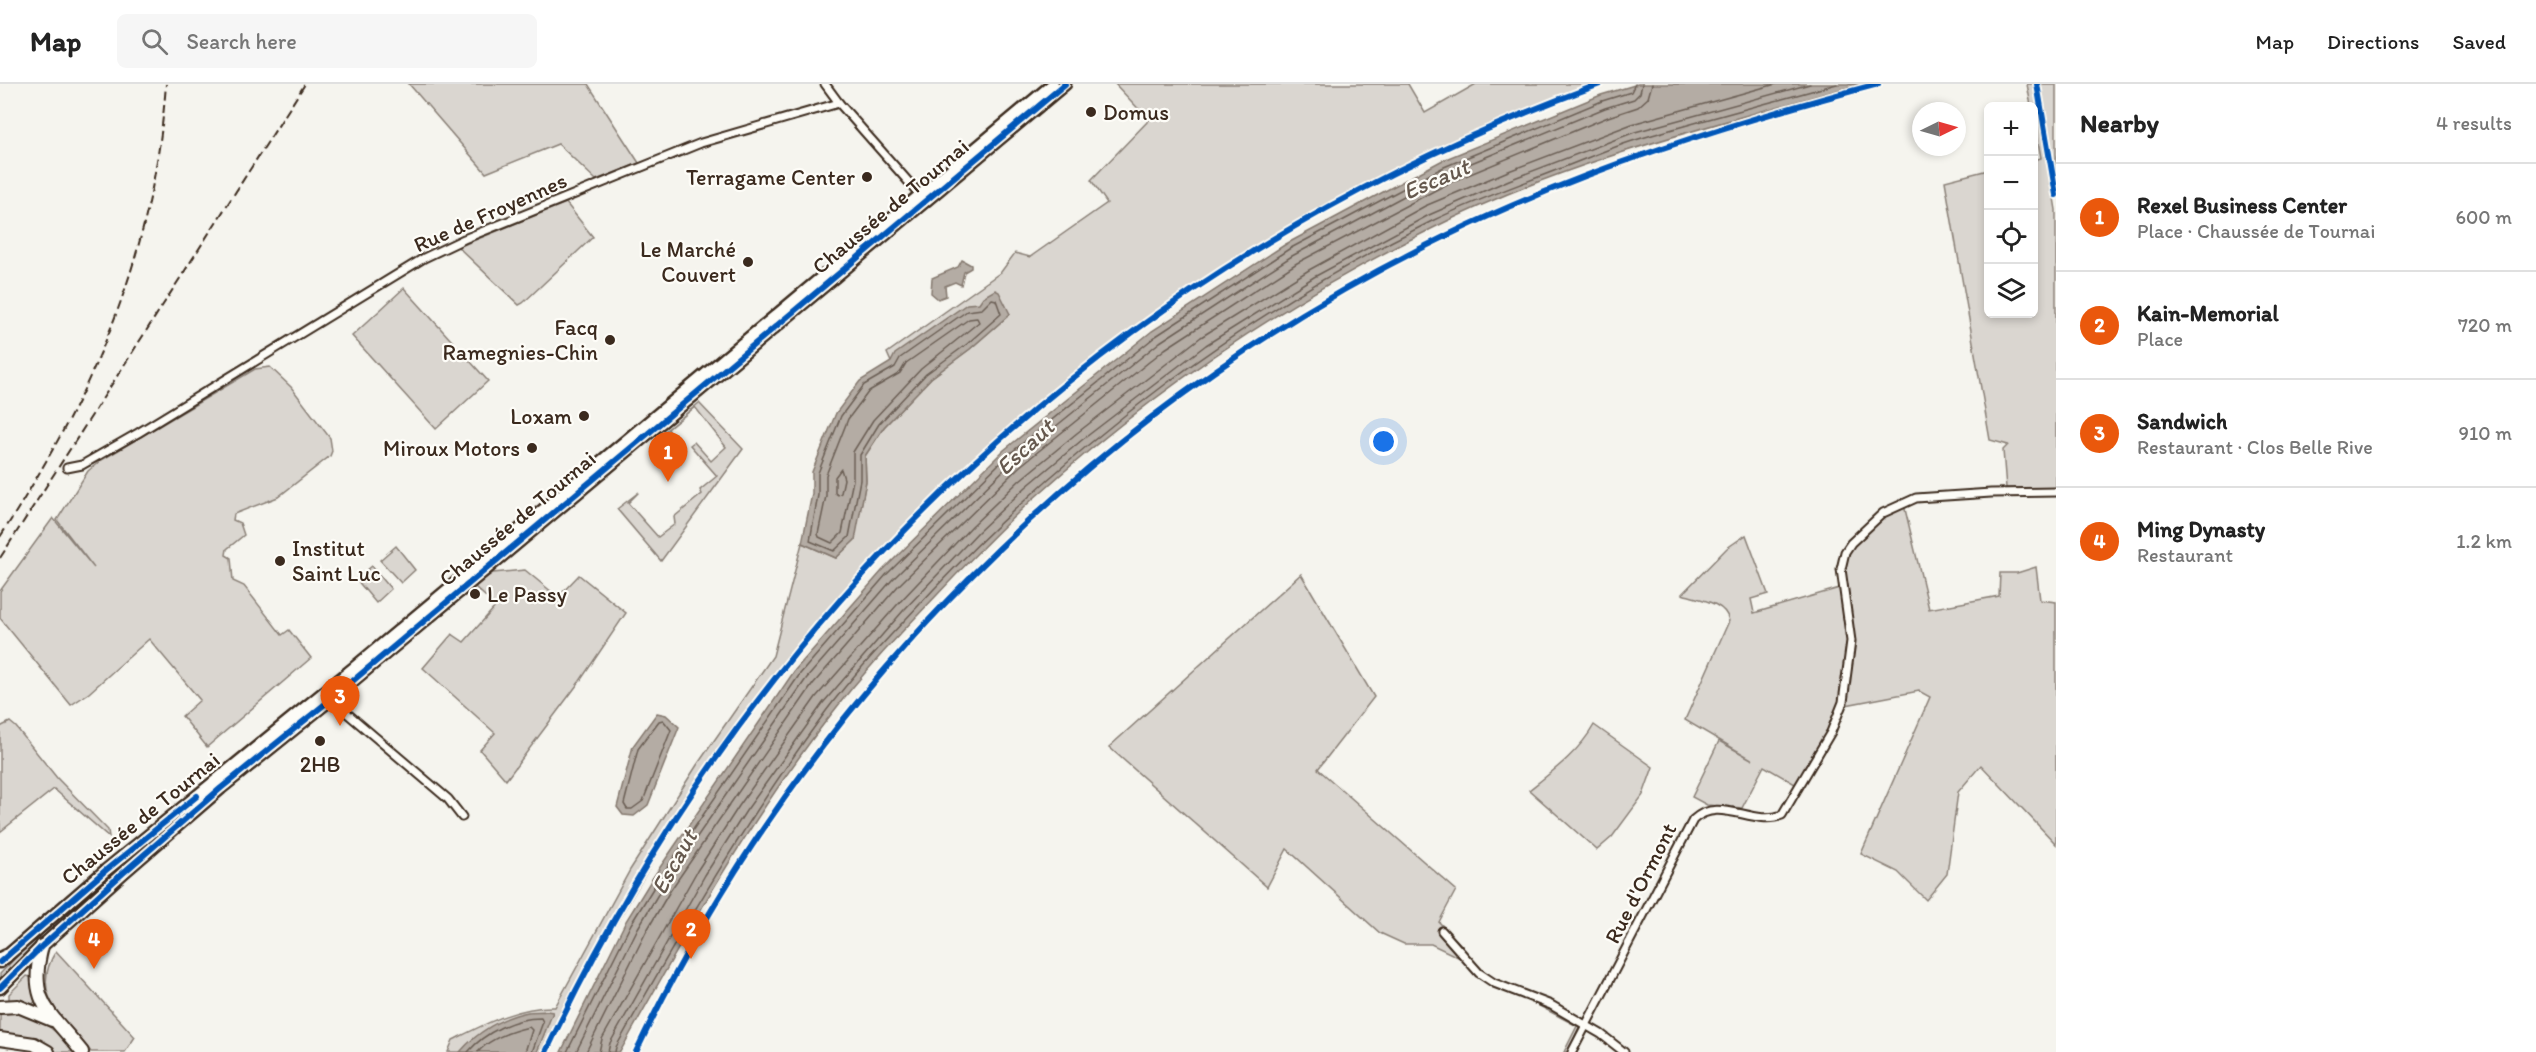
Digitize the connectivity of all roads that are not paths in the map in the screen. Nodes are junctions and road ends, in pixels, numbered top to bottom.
1 (825, 84) edge
2 (1053, 84) edge
3 (1065, 84) edge
4 (839, 103) junction
5 (922, 197) junction
6 (68, 468) dead end
7 (2056, 492) edge
8 (327, 696) junction
9 (462, 817) dead end
10 (1442, 931) dead end
11 (42, 946) junction
12 (2, 959) edge
13 (0, 988) edge
14 (0, 1006) edge
15 (56, 1022) junction
16 (1586, 1026) junction
17 (0, 1039) edge
18 (48, 1052) edge
19 (82, 1052) edge
20 (1572, 1052) edge
21 (1624, 1052) edge

1 - 4 street
2 - 5 main road, Chaussée de Tournai
3 - 5 main road, Chaussée de Tournai
4 - 5 street
4 - 6 street, Rue de Froyennes
5 - 8 main road, Chaussée de Tournai
7 - 16 street, Rue d'Ormont
8 - 9 street
8 - 11 main road, Chaussée de Tournai
8 - 12 main road, Chaussée de Tournai
10 - 16 street
11 - 13 main road, Chaussée de Tournai
11 - 15 highway
14 - 15 highway
15 - 19 highway
16 - 20 street, Rue d'Ormont
16 - 21 street
17 - 18 highway

